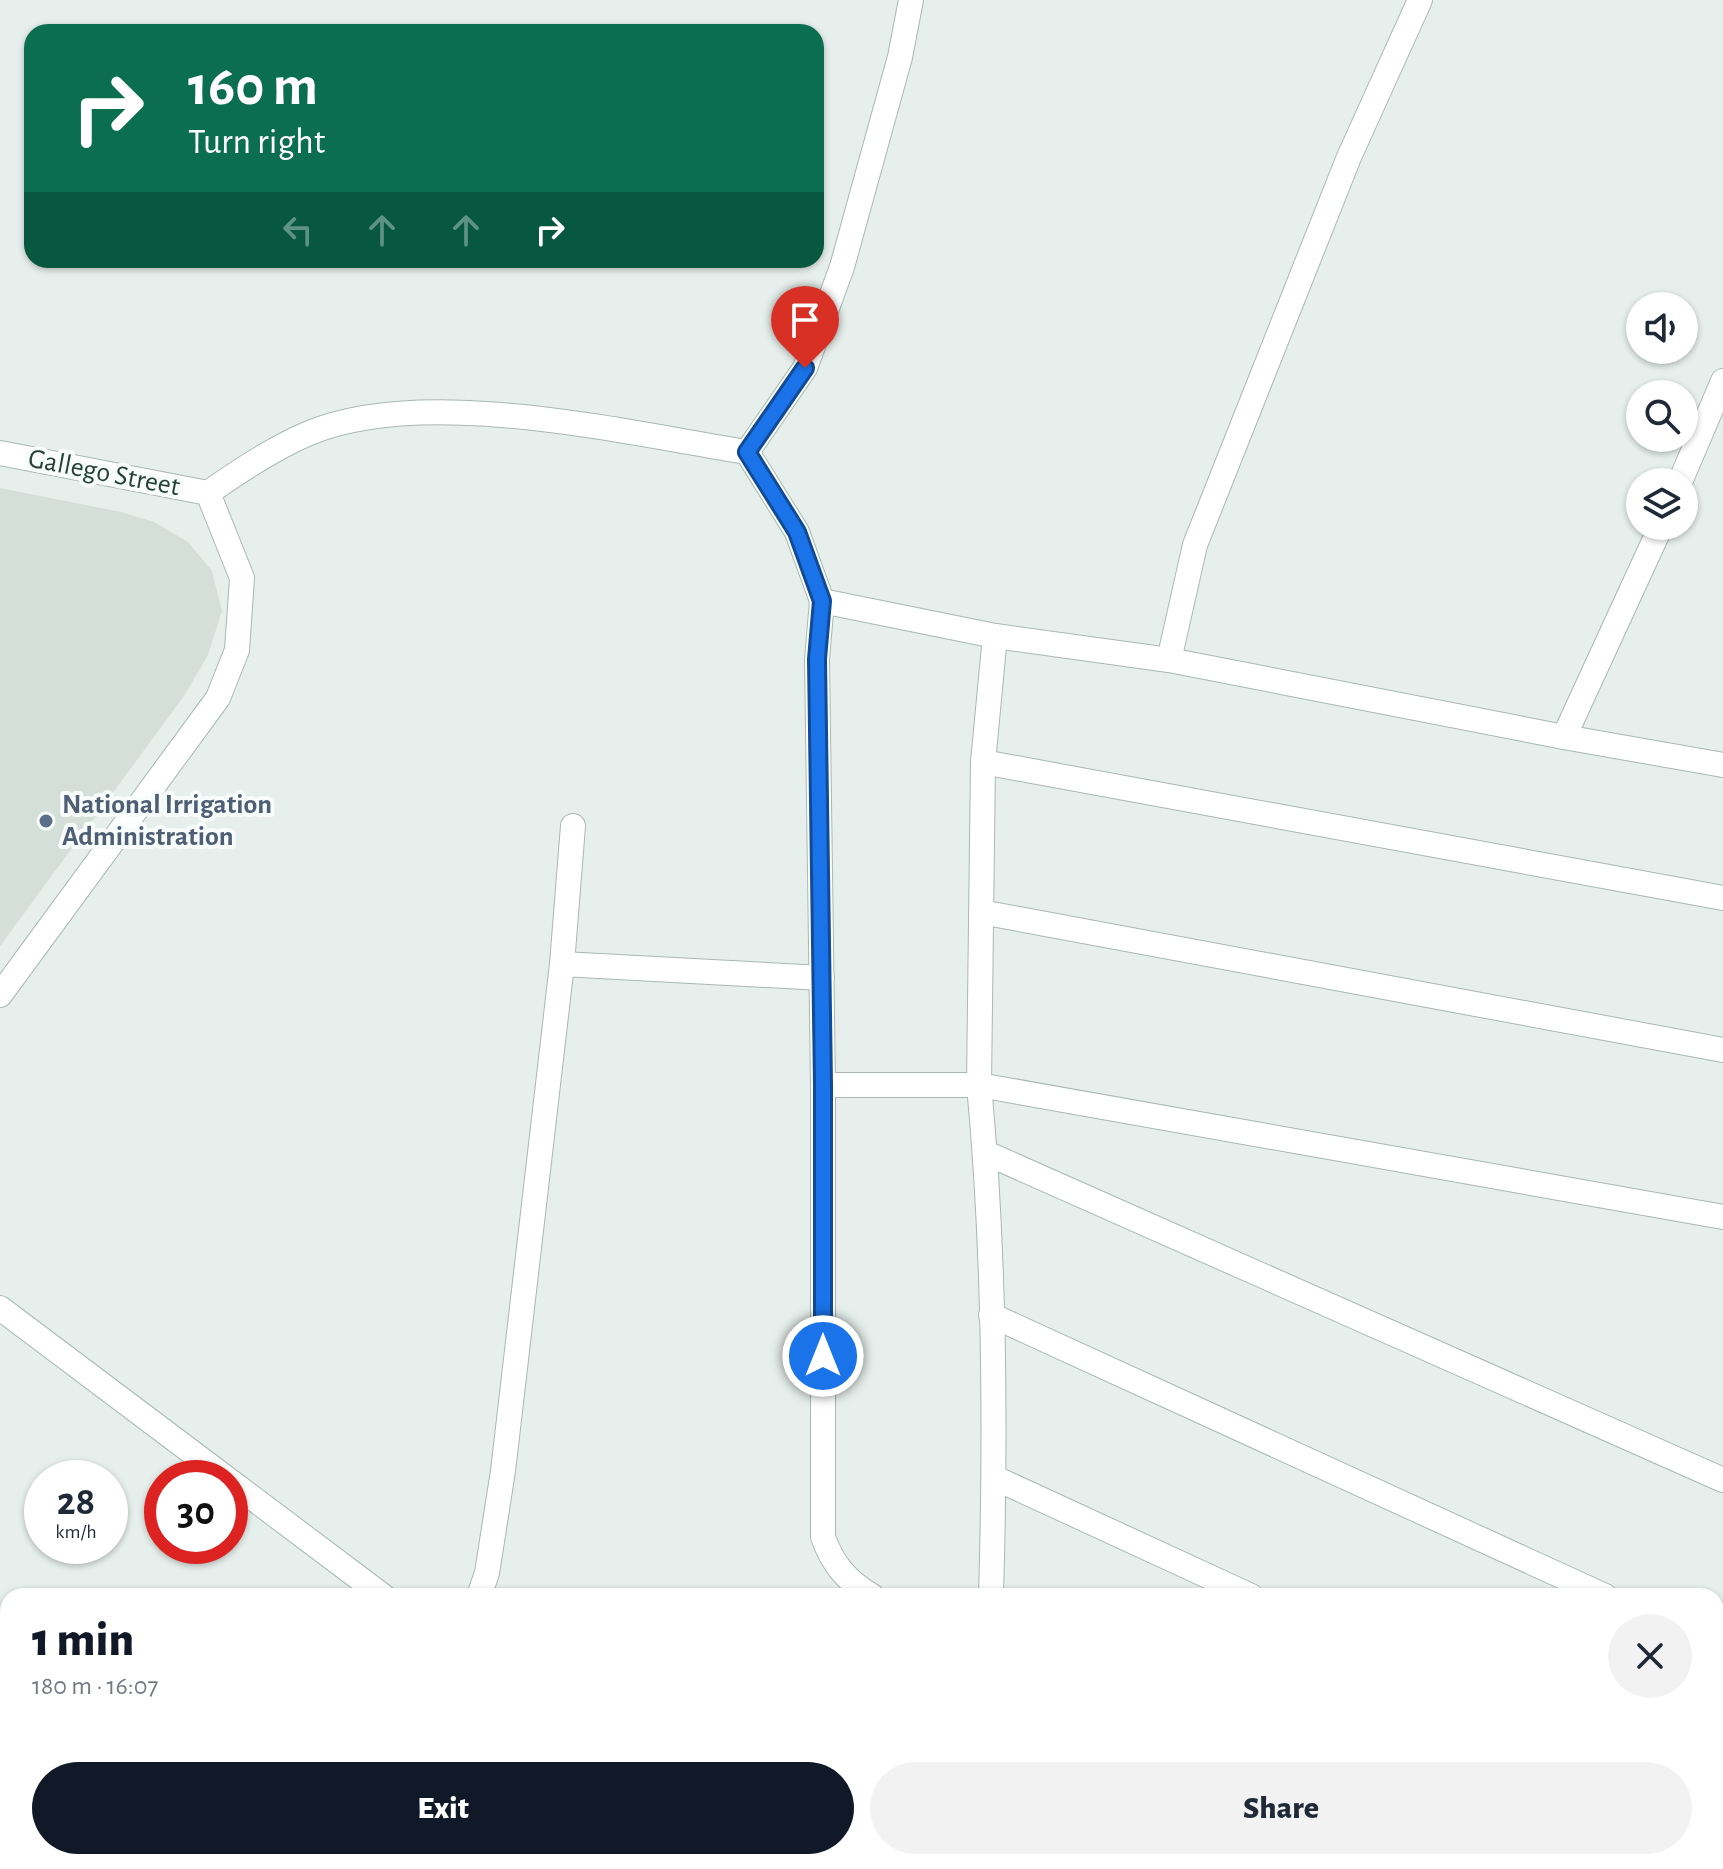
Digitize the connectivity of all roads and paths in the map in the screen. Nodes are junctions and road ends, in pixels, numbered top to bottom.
1 (911, 0) edge
2 (1420, 0) edge
3 (1723, 381) edge
4 (747, 452) junction
5 (0, 453) edge
6 (1686, 468) edge
7 (208, 493) junction
8 (1655, 540) edge
9 (822, 601) junction
10 (995, 636) junction
11 (1169, 660) junction
12 (1564, 737) junction
13 (983, 762) junction
14 (1723, 765) edge
15 (573, 826) dead end
16 (1723, 898) edge
17 (981, 912) junction
18 (562, 964) junction
19 (822, 978) junction
20 (0, 995) edge
21 (1723, 1050) edge
22 (823, 1085) junction
23 (979, 1085) junction
24 (986, 1153) junction
25 (1723, 1217) edge
26 (0, 1308) edge
27 (991, 1315) junction
28 (201, 1460) edge
29 (995, 1478) junction
30 (1723, 1480) edge
31 (248, 1495) edge
32 (372, 1588) edge
33 (482, 1588) edge
34 (859, 1588) edge
35 (991, 1588) edge
36 (1234, 1588) edge
37 (1588, 1588) edge

1 - 4 street
2 - 11 street
3 - 6 street
4 - 7 street
4 - 9 street
5 - 7 street, Gallego Street
7 - 20 street
8 - 12 street
9 - 10 street
9 - 19 street
10 - 11 street
10 - 13 street
11 - 12 street
12 - 14 street
13 - 16 street
13 - 17 street
15 - 18 street
17 - 21 street
17 - 23 street
18 - 19 street
18 - 33 street
19 - 22 street
22 - 23 street
22 - 34 street
23 - 24 street
23 - 25 street
24 - 27 street
24 - 30 street
26 - 28 street
27 - 29 street
27 - 37 street
29 - 35 street
29 - 36 street
31 - 32 street

